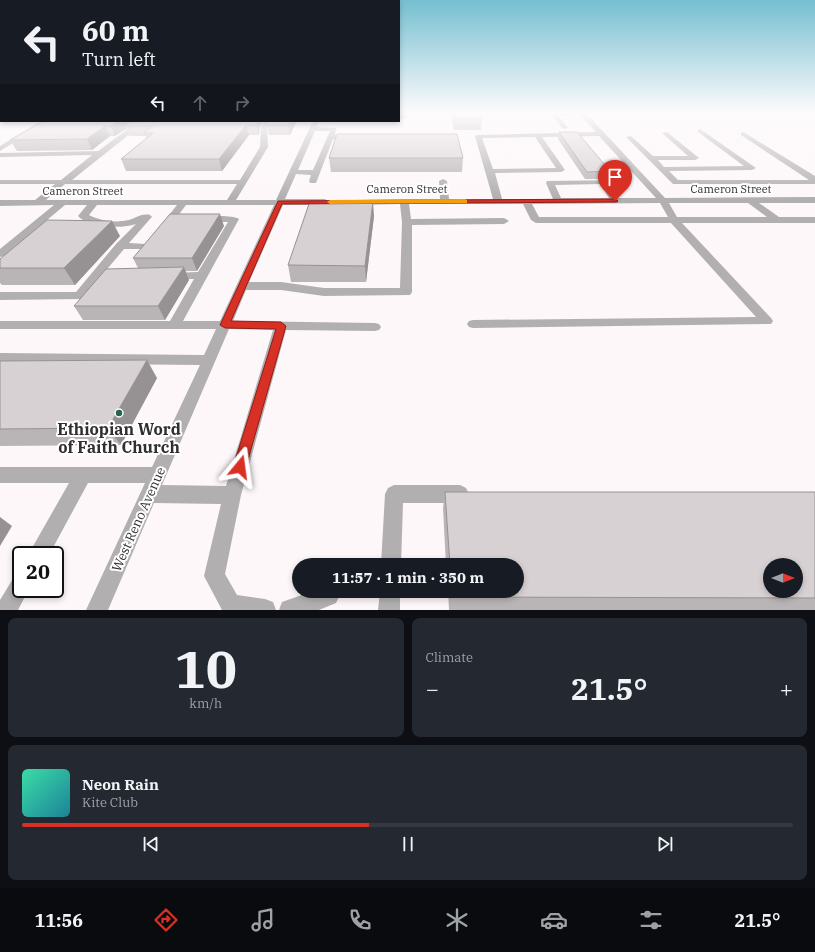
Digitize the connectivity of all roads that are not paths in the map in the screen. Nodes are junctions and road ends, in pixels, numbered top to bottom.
1 (14, 140) edge
2 (117, 140) edge
3 (264, 140) edge
4 (307, 140) edge
5 (330, 140) edge
6 (480, 140) edge
7 (541, 140) edge
8 (606, 140) edge
9 (633, 140) edge
10 (674, 140) edge
11 (713, 140) edge
12 (753, 140) edge
13 (0, 149) edge
14 (100, 153) junction
15 (0, 155) edge
16 (651, 158) junction
17 (663, 169) junction
18 (490, 171) junction
19 (293, 172) junction
20 (758, 172) junction
21 (317, 173) junction
22 (313, 181) dead end
23 (815, 181) edge
24 (0, 182) edge
25 (63, 182) junction
26 (242, 182) junction
27 (443, 182) dead end
28 (602, 182) junction
29 (623, 182) dead end
30 (774, 182) junction
31 (815, 200) edge
32 (404, 201) junction
33 (445, 201) junction
34 (498, 201) junction
35 (526, 201) junction
36 (558, 201) junction
37 (615, 201) junction
38 (663, 201) junction
39 (751, 201) junction
40 (63, 202) junction
41 (94, 202) junction
42 (158, 202) junction
43 (184, 202) junction
44 (230, 202) junction
45 (280, 202) junction
46 (334, 202) edge
47 (350, 202) edge
48 (0, 203) edge
49 (37, 203) junction
50 (147, 217) junction
51 (171, 219) junction
52 (674, 220) junction
53 (777, 220) junction
54 (815, 220) edge
55 (504, 221) dead end
56 (407, 222) junction
57 (120, 246) junction
58 (0, 254) edge
59 (125, 276) edge
60 (164, 276) edge
61 (202, 276) junction
62 (94, 277) junction
63 (242, 286) junction
64 (0, 296) edge
65 (473, 324) dead end
66 (0, 325) edge
67 (174, 325) junction
68 (225, 325) junction
69 (281, 326) junction
70 (375, 327) dead end
71 (0, 358) edge
72 (209, 360) junction
73 (0, 475) edge
74 (83, 475) junction
75 (157, 475) junction
76 (149, 494) junction
77 (473, 494) edge
78 (232, 495) junction
79 (43, 546) edge
80 (391, 558) edge
81 (13, 598) edge
82 (323, 598) edge
83 (390, 598) edge
84 (6, 610) edge
85 (97, 610) edge
86 (264, 610) edge
87 (290, 610) edge
88 (389, 610) edge

1 - 13 street
2 - 14 street
3 - 26 street
4 - 19 street, West Reno Avenue
5 - 21 street
6 - 18 street
7 - 18 street
8 - 38 street
9 - 16 street
10 - 16 street
11 - 20 street
12 - 23 street
14 - 15 street
14 - 25 street
16 - 17 street
17 - 20 street
17 - 30 street
18 - 34 street
19 - 21 street
19 - 45 street, West Reno Avenue
20 - 30 street
21 - 22 street
23 - 30 street
24 - 25 street
25 - 26 street
25 - 49 street
26 - 44 street
27 - 33 street
28 - 29 street
28 - 36 street
28 - 37 street
31 - 39 street, Cameron Street
32 - 33 street, Cameron Street
32 - 47 street, Cameron Street
32 - 56 street
33 - 34 street, Cameron Street
34 - 35 street, Cameron Street
35 - 36 street, Cameron Street
35 - 52 street
36 - 37 street, Cameron Street
37 - 38 street, Cameron Street
38 - 39 street, Cameron Street
38 - 52 street
39 - 53 street
40 - 41 street, Cameron Street
40 - 49 street, Cameron Street
40 - 58 street
41 - 42 street, Cameron Street
41 - 50 street
42 - 43 street, Cameron Street
42 - 50 street
43 - 44 street, Cameron Street
43 - 51 street
44 - 45 street, Cameron Street
45 - 46 street, Cameron Street
45 - 63 street, West Reno Avenue
48 - 49 street, Cameron Street
50 - 57 street
51 - 57 street
51 - 61 street
52 - 53 street
52 - 65 street
53 - 54 street
55 - 56 street
56 - 63 street
57 - 62 street
59 - 62 street
60 - 61 street
61 - 67 street
62 - 64 street
63 - 68 street, West Reno Avenue
66 - 67 street
67 - 68 street
68 - 69 street
68 - 72 street, West Reno Avenue
69 - 70 street
69 - 78 street
71 - 72 street
72 - 75 street, West Reno Avenue
73 - 74 street
74 - 75 street
74 - 79 street
75 - 76 street, West Reno Avenue
76 - 78 street
76 - 85 street, West Reno Avenue
77 - 80 street
78 - 86 street
81 - 84 street
82 - 87 street
83 - 88 street

